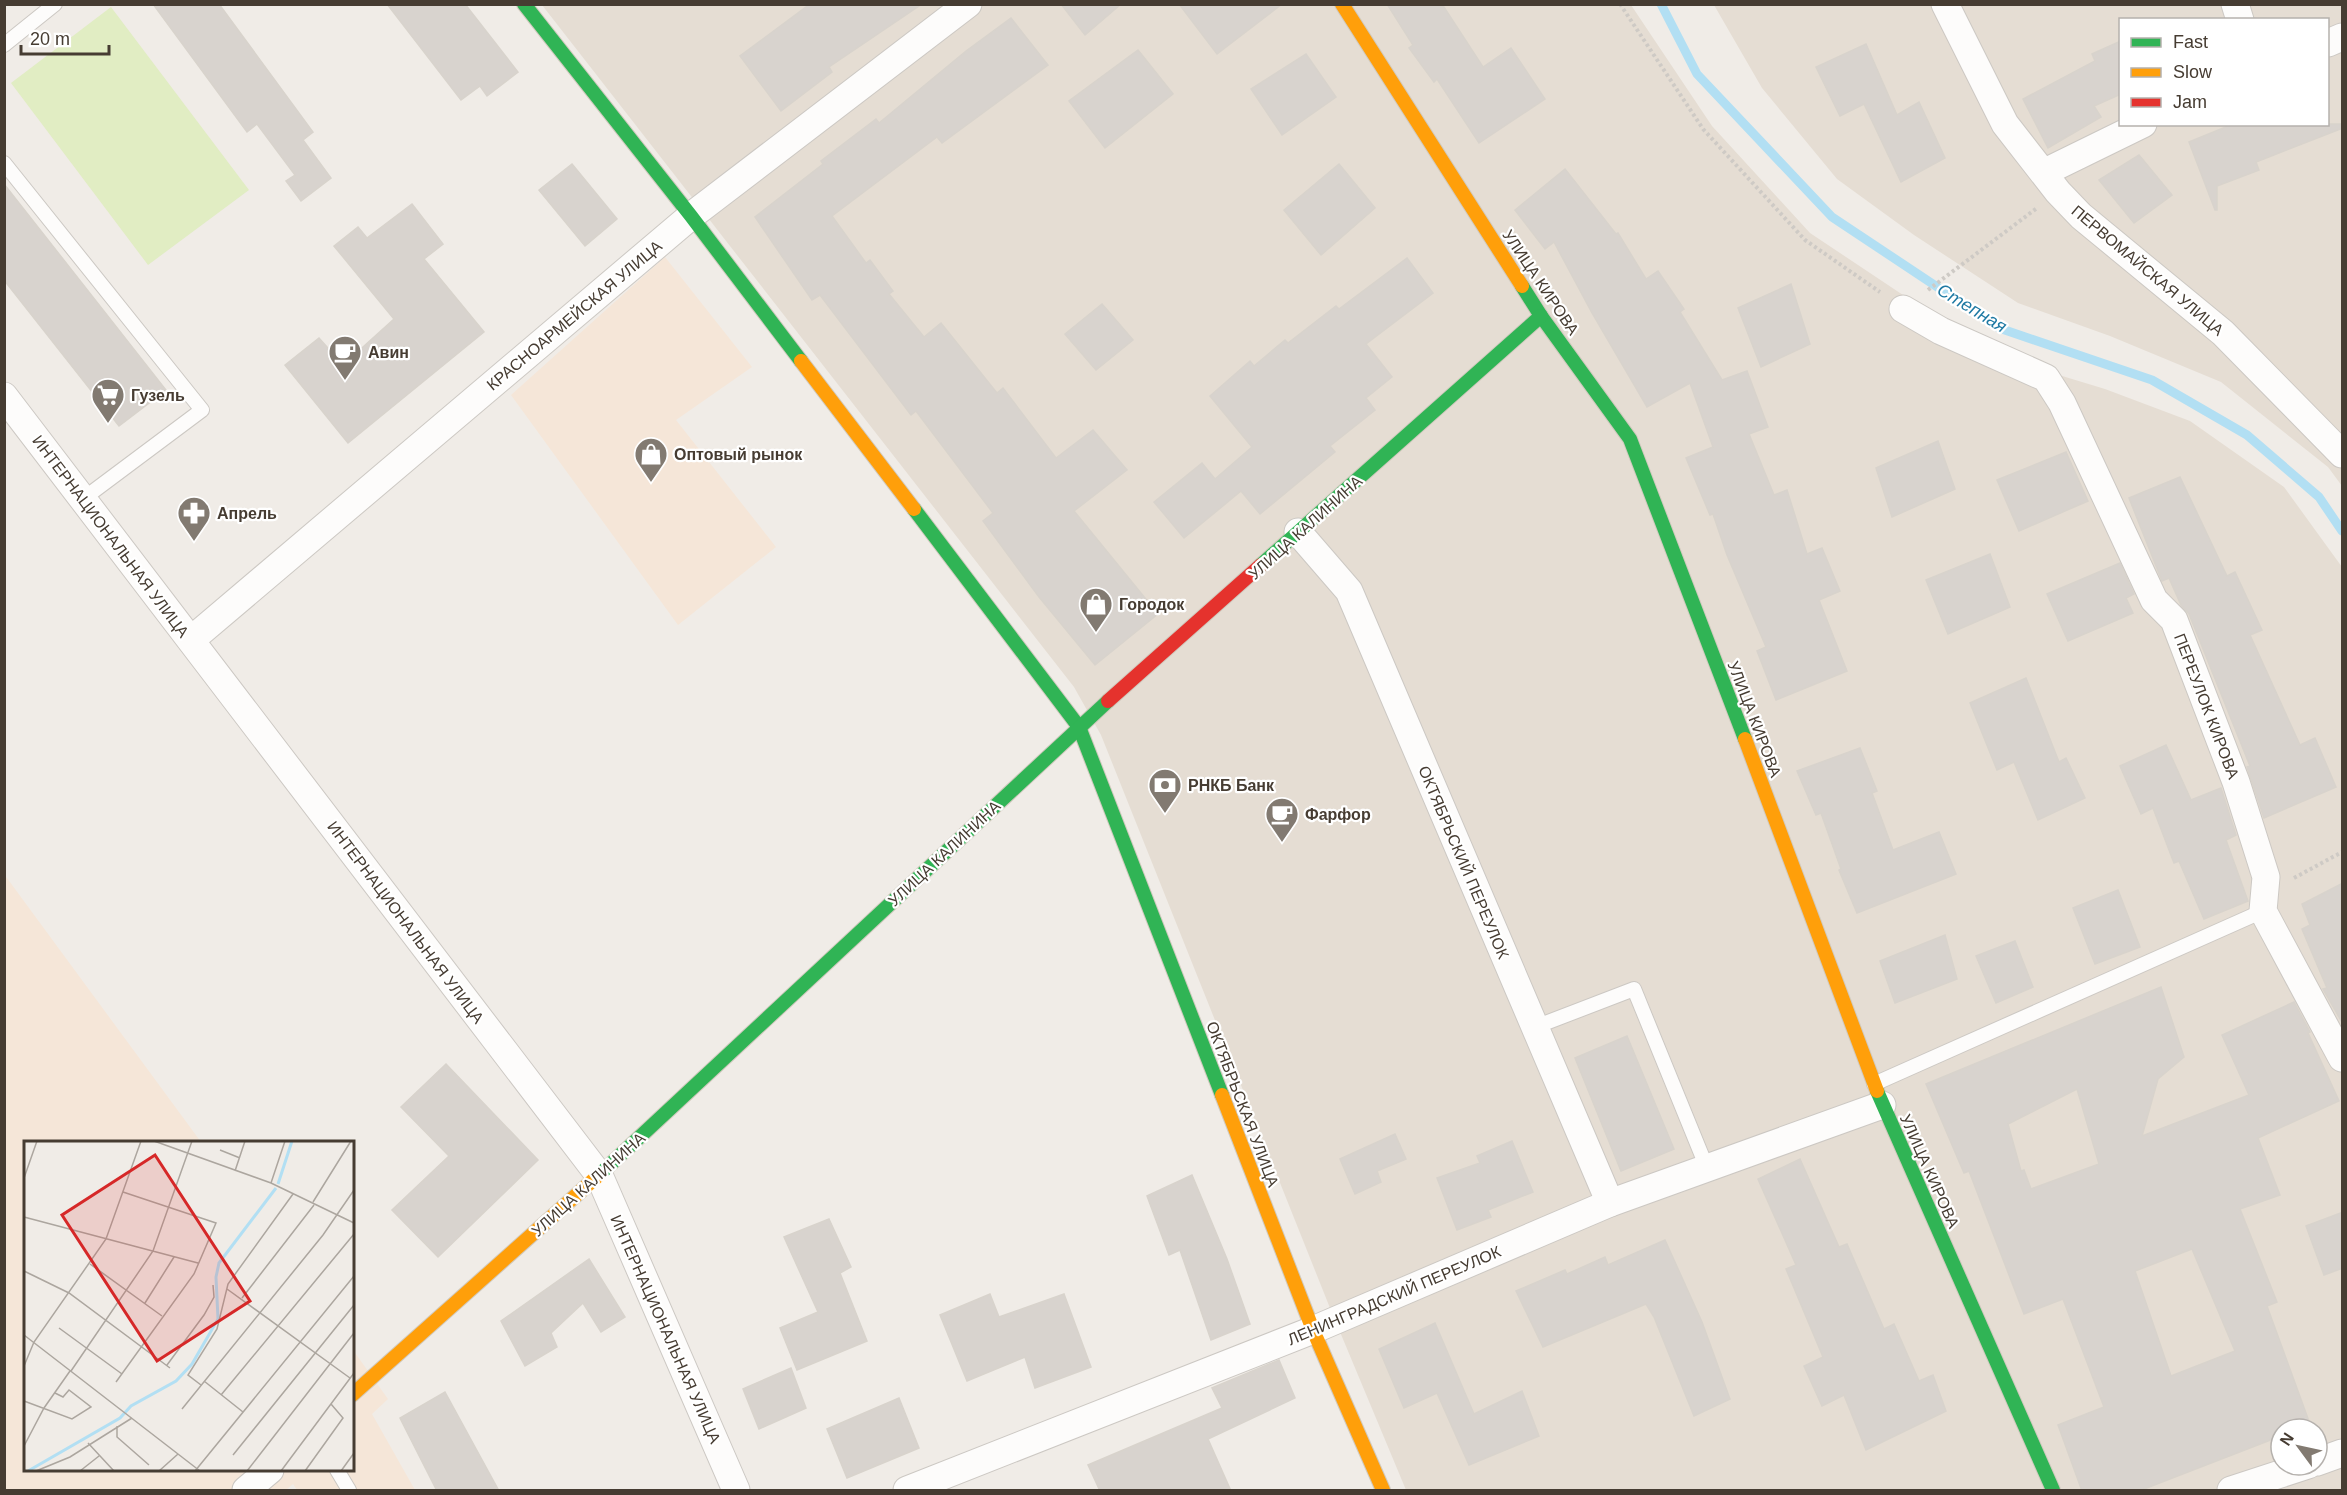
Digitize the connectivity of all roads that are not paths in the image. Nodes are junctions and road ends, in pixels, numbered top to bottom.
1 (55, 4) edge
2 (524, 4) edge
3 (968, 4) edge
4 (1342, 4) edge
5 (1945, 4) edge
6 (2343, 37) edge
7 (2329, 43) edge
8 (4, 45) edge
9 (2140, 126) edge
10 (4, 164) edge
11 (2051, 182) junction
12 (691, 216) junction
13 (1904, 309) road end
14 (1541, 316) junction
15 (4, 396) edge
16 (2343, 454) edge
17 (83, 499) junction
18 (1298, 532) junction
19 (192, 640) junction
20 (1079, 727) junction
21 (2264, 902) junction
22 (1535, 1027) junction
23 (2343, 1058) edge
24 (1878, 1094) junction
25 (1707, 1168) junction
26 (599, 1175) junction
27 (1610, 1203) junction
28 (1313, 1330) junction
29 (354, 1393) edge
30 (269, 1471) edge
31 (338, 1471) edge
32 (2272, 1477) edge
33 (246, 1491) edge
34 (349, 1491) edge
35 (736, 1491) edge
36 (907, 1491) edge
37 (1383, 1491) edge
38 (2053, 1491) edge
39 (2231, 1491) edge

1 - 8 lane
2 - 12 street, ОКТЯБРЬСКАЯ УЛИЦА
3 - 12 street, КРАСНОАРМЕЙСКАЯ УЛИЦА
4 - 14 street, УЛИЦА КИРОВА
5 - 11 street, ПЕРВОМАЙСКАЯ УЛИЦА
6 - 7 street
9 - 11 street
10 - 17 lane
11 - 16 street, ПЕРВОМАЙСКАЯ УЛИЦА
12 - 19 street, КРАСНОАРМЕЙСКАЯ УЛИЦА
12 - 20 street, ОКТЯБРЬСКАЯ УЛИЦА
13 - 21 street, ПЕРЕУЛОК КИРОВА
14 - 18 street, УЛИЦА КАЛИНИНА
14 - 24 street, УЛИЦА КИРОВА
15 - 17 street, ИНТЕРНАЦИОНАЛЬНАЯ УЛИЦА
17 - 19 street, ИНТЕРНАЦИОНАЛЬНАЯ УЛИЦА
18 - 20 street, УЛИЦА КАЛИНИНА
18 - 22 street, ОКТЯБРЬСКИЙ ПЕРЕУЛОК
19 - 26 street, ИНТЕРНАЦИОНАЛЬНАЯ УЛИЦА
20 - 26 street, УЛИЦА КАЛИНИНА
20 - 28 street, ОКТЯБРЬСКАЯ УЛИЦА
21 - 23 street, ПЕРЕУЛОК КИРОВА
21 - 24 lane
22 - 25 lane
22 - 27 street, ОКТЯБРЬСКИЙ ПЕРЕУЛОК
24 - 25 street, ЛЕНИНГРАДСКИЙ ПЕРЕУЛОК
24 - 38 street, УЛИЦА КИРОВА
25 - 27 street, ЛЕНИНГРАДСКИЙ ПЕРЕУЛОК
26 - 29 street, УЛИЦА КАЛИНИНА
26 - 35 street, ИНТЕРНАЦИОНАЛЬНАЯ УЛИЦА
27 - 28 street, ЛЕНИНГРАДСКИЙ ПЕРЕУЛОК
28 - 36 street, ЛЕНИНГРАДСКИЙ ПЕРЕУЛОК
28 - 37 street, ОКТЯБРЬСКАЯ УЛИЦА
30 - 33 street
31 - 34 lane
32 - 39 street

